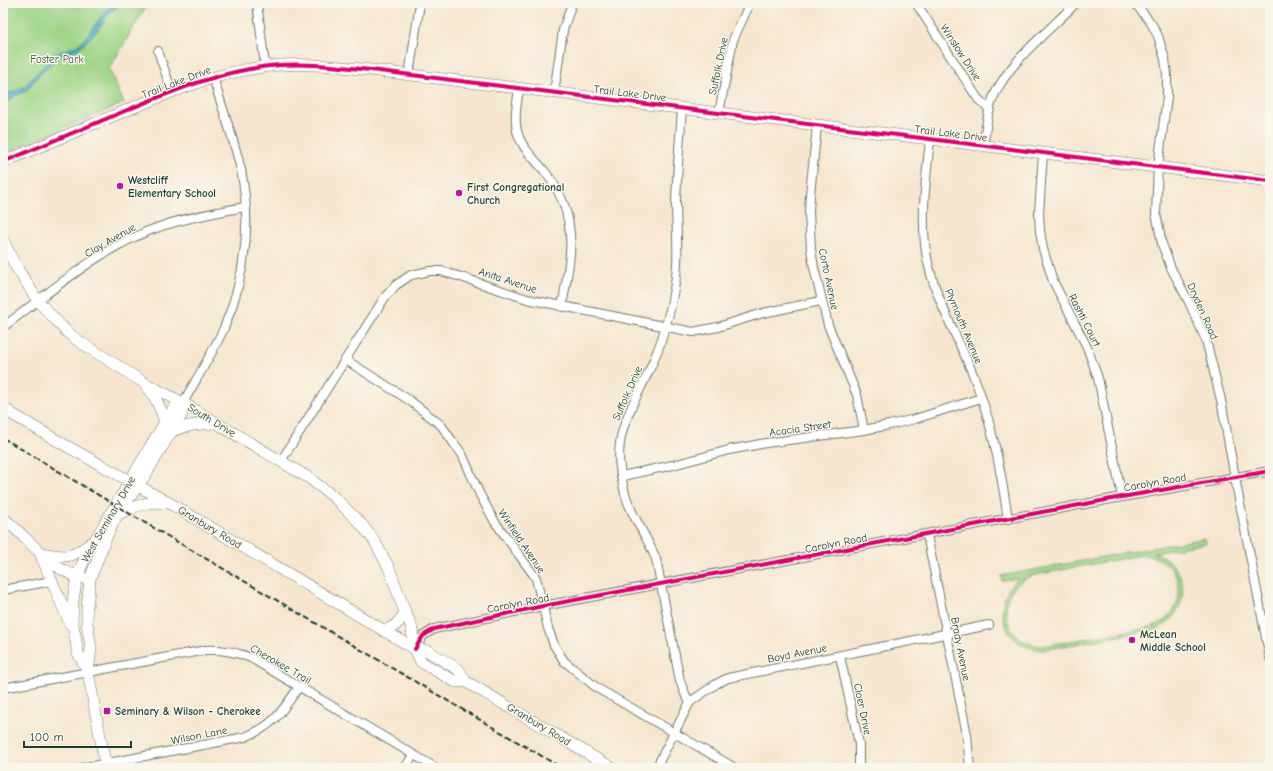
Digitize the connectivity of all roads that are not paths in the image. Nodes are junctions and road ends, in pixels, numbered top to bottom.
1 (257, 3) edge
2 (420, 3) edge
3 (572, 3) edge
4 (750, 3) edge
5 (916, 3) edge
6 (1076, 3) edge
7 (1135, 3) edge
8 (1269, 3) edge
9 (1270, 10) edge
10 (158, 51) dead end
11 (265, 66) junction
12 (409, 75) junction
13 (213, 77) junction
14 (519, 89) junction
15 (172, 92) junction
16 (554, 93) junction
17 (682, 108) junction
18 (990, 110) junction
19 (719, 113) junction
20 (817, 126) junction
21 (930, 140) junction
22 (983, 146) junction
23 (1043, 153) junction
24 (3, 157) edge
25 (15, 157) junction
26 (3, 162) edge
27 (1158, 166) junction
28 (1270, 181) edge
29 (245, 207) junction
30 (3, 240) edge
31 (38, 301) junction
32 (821, 301) junction
33 (562, 307) junction
34 (3, 327) edge
35 (665, 327) junction
36 (346, 360) junction
37 (143, 382) junction
38 (981, 398) junction
39 (183, 402) junction
40 (3, 407) edge
41 (164, 422) junction
42 (215, 423) junction
43 (864, 430) junction
44 (172, 431) junction
45 (281, 461) junction
46 (1270, 470) edge
47 (622, 476) junction
48 (1235, 478) junction
49 (134, 484) junction
50 (1122, 497) junction
51 (171, 504) junction
52 (117, 515) junction
53 (3, 518) edge
54 (1008, 519) junction
55 (927, 535) junction
56 (94, 540) junction
57 (40, 553) junction
58 (77, 576) junction
59 (90, 579) junction
60 (52, 581) junction
61 (662, 585) junction
62 (3, 590) edge
63 (543, 606) junction
64 (405, 612) junction
65 (989, 625) dead end
66 (384, 631) junction
67 (947, 634) junction
68 (75, 636) junction
69 (415, 649) junction
70 (840, 656) junction
71 (1270, 658) edge
72 (88, 672) junction
73 (299, 686) junction
74 (3, 688) edge
75 (690, 702) junction
76 (675, 733) junction
77 (414, 755) junction
78 (106, 766) edge
79 (82, 768) edge
80 (405, 768) edge
81 (436, 768) edge
82 (612, 768) edge
83 (656, 768) edge
84 (735, 768) edge
85 (858, 768) edge
86 (970, 768) edge

1 - 11 street
2 - 12 street
3 - 16 street
4 - 19 street, Suffolk Drive
5 - 18 street, Winslow Drive
6 - 18 street
7 - 27 street, Dryden Road
8 - 9 street
10 - 15 street
11 - 12 street, Trail Lake Drive
11 - 13 street, Trail Lake Drive
12 - 14 street, Trail Lake Drive
13 - 15 street, Trail Lake Drive
13 - 29 street, West Seminary Drive
14 - 16 street, Trail Lake Drive
14 - 33 street
15 - 25 street, Trail Lake Drive
16 - 17 street, Trail Lake Drive
17 - 19 street, Trail Lake Drive
17 - 35 street, Suffolk Drive
18 - 22 street
19 - 20 street, Trail Lake Drive
20 - 21 street, Trail Lake Drive
20 - 32 street, Corto Avenue
21 - 22 street, Trail Lake Drive
21 - 38 street, Plymouth Avenue
22 - 23 street, Trail Lake Drive
23 - 27 street, Trail Lake Drive
23 - 50 street, Rashti Court
24 - 25 street
25 - 26 street, Trail Lake Drive
27 - 28 street, Trail Lake Drive
27 - 48 street, Dryden Road
29 - 31 street, Clay Avenue
29 - 39 street, West Seminary Drive
30 - 31 street, South Drive
31 - 34 street, Clay Avenue
31 - 37 street, South Drive
32 - 35 street, Anita Avenue
32 - 43 street, Corto Avenue
33 - 35 street, Anita Avenue
33 - 36 street, Anita Avenue
35 - 47 street, Suffolk Drive
36 - 45 street, Anita Avenue
36 - 63 street, Winfield Avenue
37 - 39 street, South Drive
37 - 41 street
38 - 43 street, Acacia Street
38 - 54 street, Plymouth Avenue
39 - 41 street, West Seminary Drive
39 - 42 street, South Drive
39 - 44 street, West Seminary Drive
40 - 49 street, Granbury Road
41 - 49 street, West Seminary Drive
42 - 44 street
42 - 45 street, South Drive
43 - 47 street, Acacia Street
44 - 49 street, West Seminary Drive
45 - 64 street, South Drive
46 - 48 street, Carolyn Road
47 - 61 street, Suffolk Drive
48 - 50 street, Carolyn Road
48 - 71 street, Dryden Road
49 - 51 street, Granbury Road
49 - 52 street, West Seminary Drive
49 - 56 street, West Seminary Drive
50 - 54 street, Carolyn Road
51 - 52 street
51 - 66 street, Granbury Road
52 - 59 street, West Seminary Drive
53 - 57 street
54 - 55 street, Carolyn Road
55 - 61 street, Carolyn Road
55 - 67 street, Brady Avenue
56 - 57 street
56 - 58 street, West Seminary Drive
57 - 58 street
57 - 60 street
58 - 59 street
58 - 68 street, West Seminary Drive
59 - 72 street, West Seminary Drive
60 - 62 street
60 - 68 street
61 - 63 street, Carolyn Road
61 - 75 street, Suffolk Drive
63 - 69 street, Carolyn Road
63 - 76 street, Winfield Avenue
64 - 66 street
64 - 69 street, South Drive
65 - 67 street, Boyd Avenue
66 - 69 street, Granbury Road
67 - 70 street, Boyd Avenue
67 - 86 street, Brady Avenue
68 - 72 street, West Seminary Drive
69 - 82 street, Granbury Road
70 - 75 street, Boyd Avenue
70 - 85 street, Cloer Drive
72 - 73 street, Cherokee Trail
72 - 74 street, Cherokee Trail
72 - 78 street, West Seminary Drive
73 - 77 street, Cherokee Trail
73 - 78 street, Wilson Lane
75 - 76 street, Boyd Avenue
76 - 83 street
76 - 84 street, Winfield Avenue
77 - 80 street
77 - 81 street, Cherokee Trail
78 - 79 street, Wilson Lane

